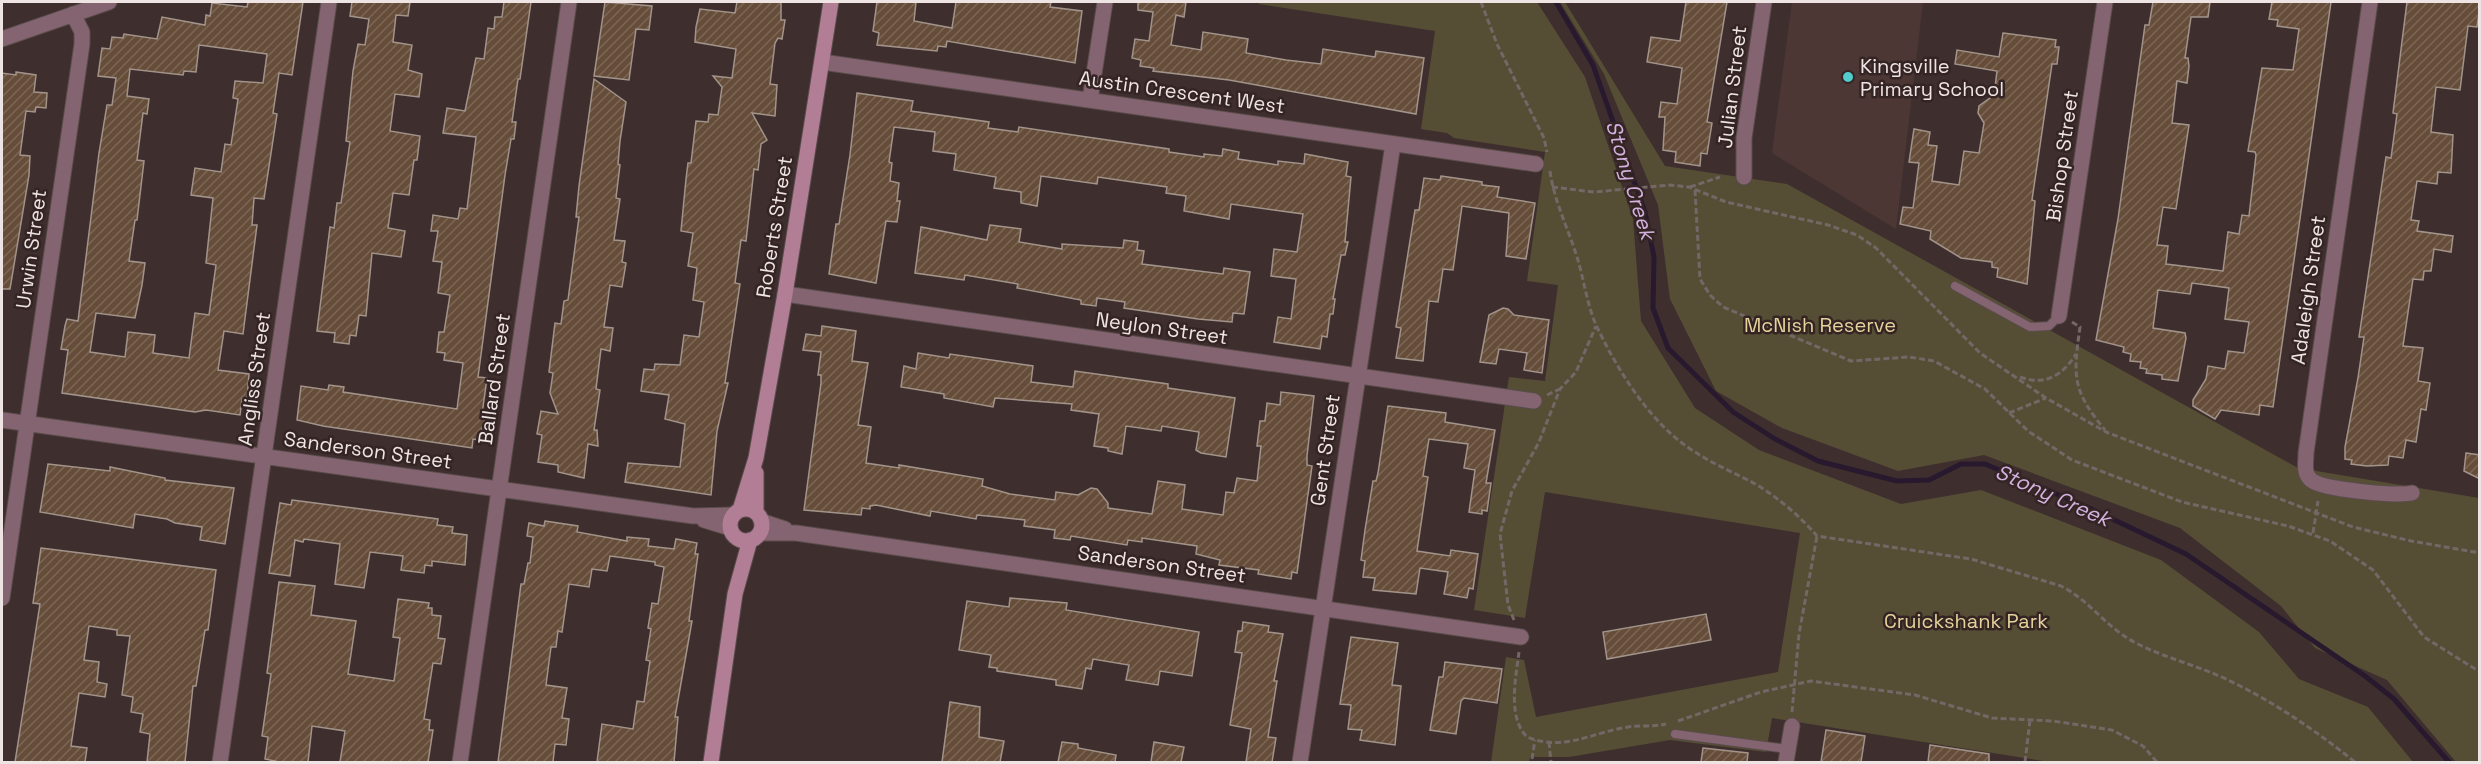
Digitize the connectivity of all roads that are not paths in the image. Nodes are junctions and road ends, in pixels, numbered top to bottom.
1 (109, 2) edge
2 (329, 2) edge
3 (568, 2) edge
4 (831, 2) edge
5 (1105, 2) edge
6 (1764, 2) edge
7 (2105, 2) edge
8 (2370, 2) edge
9 (73, 14) junction
10 (2, 39) edge
11 (822, 62) junction
12 (1090, 100) junction
13 (1394, 144) junction
14 (1544, 161) road end
15 (1744, 177) dead end
16 (1955, 286) dead end
17 (785, 294) junction
18 (2063, 318) joint
19 (1357, 377) junction
20 (1534, 401) dead end
21 (2, 420) edge
22 (26, 423) junction
23 (264, 457) junction
24 (499, 489) junction
25 (2412, 493) dead end
26 (746, 525) junction
27 (2, 598) edge
28 (1323, 608) junction
29 (1521, 637) road end
30 (1792, 726) road end
31 (1675, 734) dead end
32 (1787, 756) edge
33 (220, 762) edge
34 (460, 762) edge
35 (711, 762) edge
36 (1300, 762) edge

1 - 9 street
2 - 23 street, Angliss Street
3 - 24 street, Ballard Street
4 - 11 street, Roberts Street
5 - 12 street
6 - 15 street, Julian Street
7 - 18 street, Bishop Street
8 - 25 street, Adaleigh Street
9 - 10 street
9 - 22 street, Urwin Street
11 - 12 street, Austin Crescent West
11 - 17 street, Roberts Street
12 - 13 street, Austin Crescent West
13 - 14 street, Austin Crescent West
13 - 19 street, Gent Street
16 - 18 lane
17 - 19 street, Neylon Street
17 - 26 street, Roberts Street
19 - 20 street, Neylon Street
19 - 28 street, Gent Street
21 - 22 street, Sanderson Street
22 - 23 street, Sanderson Street
22 - 27 street, Urwin Street
23 - 24 street, Sanderson Street
23 - 33 street, Angliss Street
24 - 26 street, Sanderson Street
24 - 34 street, Ballard Street
26 - 28 street, Sanderson Street
26 - 35 street, Roberts Street
28 - 29 street, Sanderson Street
28 - 36 street, Gent Street
30 - 32 street
31 - 32 lane

